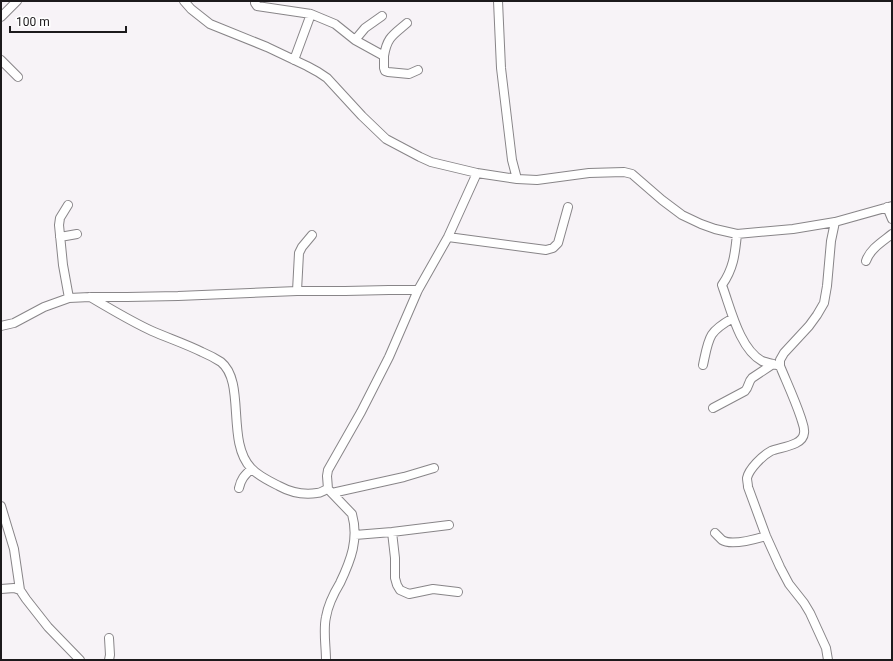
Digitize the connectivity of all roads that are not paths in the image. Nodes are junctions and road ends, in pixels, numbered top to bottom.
1 (17, 1) edge
2 (184, 1) edge
3 (256, 1) edge
4 (498, 1) edge
5 (311, 14) junction
6 (382, 16) dead end
7 (1, 17) edge
8 (407, 23) dead end
9 (355, 40) junction
10 (384, 56) junction
11 (1, 60) edge
12 (294, 60) junction
13 (418, 70) dead end
14 (18, 77) dead end
15 (477, 173) junction
16 (518, 179) junction
17 (68, 205) dead end
18 (890, 206) edge
19 (568, 207) dead end
20 (892, 219) edge
21 (835, 222) junction
22 (76, 234) dead end
23 (737, 234) junction
24 (892, 234) edge
25 (312, 235) dead end
26 (60, 236) junction
27 (448, 237) junction
28 (866, 261) dead end
29 (418, 290) junction
30 (297, 291) junction
31 (90, 297) junction
32 (68, 298) junction
33 (733, 318) junction
34 (1, 326) edge
35 (703, 365) dead end
36 (776, 365) junction
37 (713, 408) dead end
38 (434, 468) dead end
39 (251, 469) junction
40 (239, 488) dead end
41 (330, 491) junction
42 (1, 506) edge
43 (449, 525) dead end
44 (392, 532) junction
45 (715, 533) dead end
46 (355, 535) junction
47 (766, 536) junction
48 (1, 589) edge
49 (20, 590) junction
50 (458, 592) dead end
51 (109, 638) dead end
52 (80, 660) edge
53 (109, 660) edge
54 (326, 660) edge
55 (828, 660) edge

1 - 7 street
2 - 12 street
3 - 5 street
4 - 16 street
5 - 9 street
5 - 12 street
6 - 9 street
8 - 10 street
9 - 10 street
10 - 13 street
11 - 14 street
12 - 15 street
15 - 16 street
15 - 27 street
16 - 23 street
17 - 26 street
18 - 20 street
18 - 21 street
19 - 27 street
21 - 23 street
21 - 36 street
22 - 26 street
23 - 33 street
24 - 28 street
25 - 30 street
26 - 32 street
27 - 29 street
29 - 30 street
29 - 41 street
30 - 31 street
31 - 32 street
31 - 39 street
32 - 34 street
33 - 35 street
33 - 36 street
36 - 37 street
36 - 47 street
38 - 41 street
39 - 40 street
39 - 41 street
41 - 46 street
42 - 49 street
43 - 44 street
44 - 46 street
44 - 50 street
45 - 47 street
46 - 54 street
47 - 55 street
48 - 49 street
49 - 52 street
51 - 53 street

